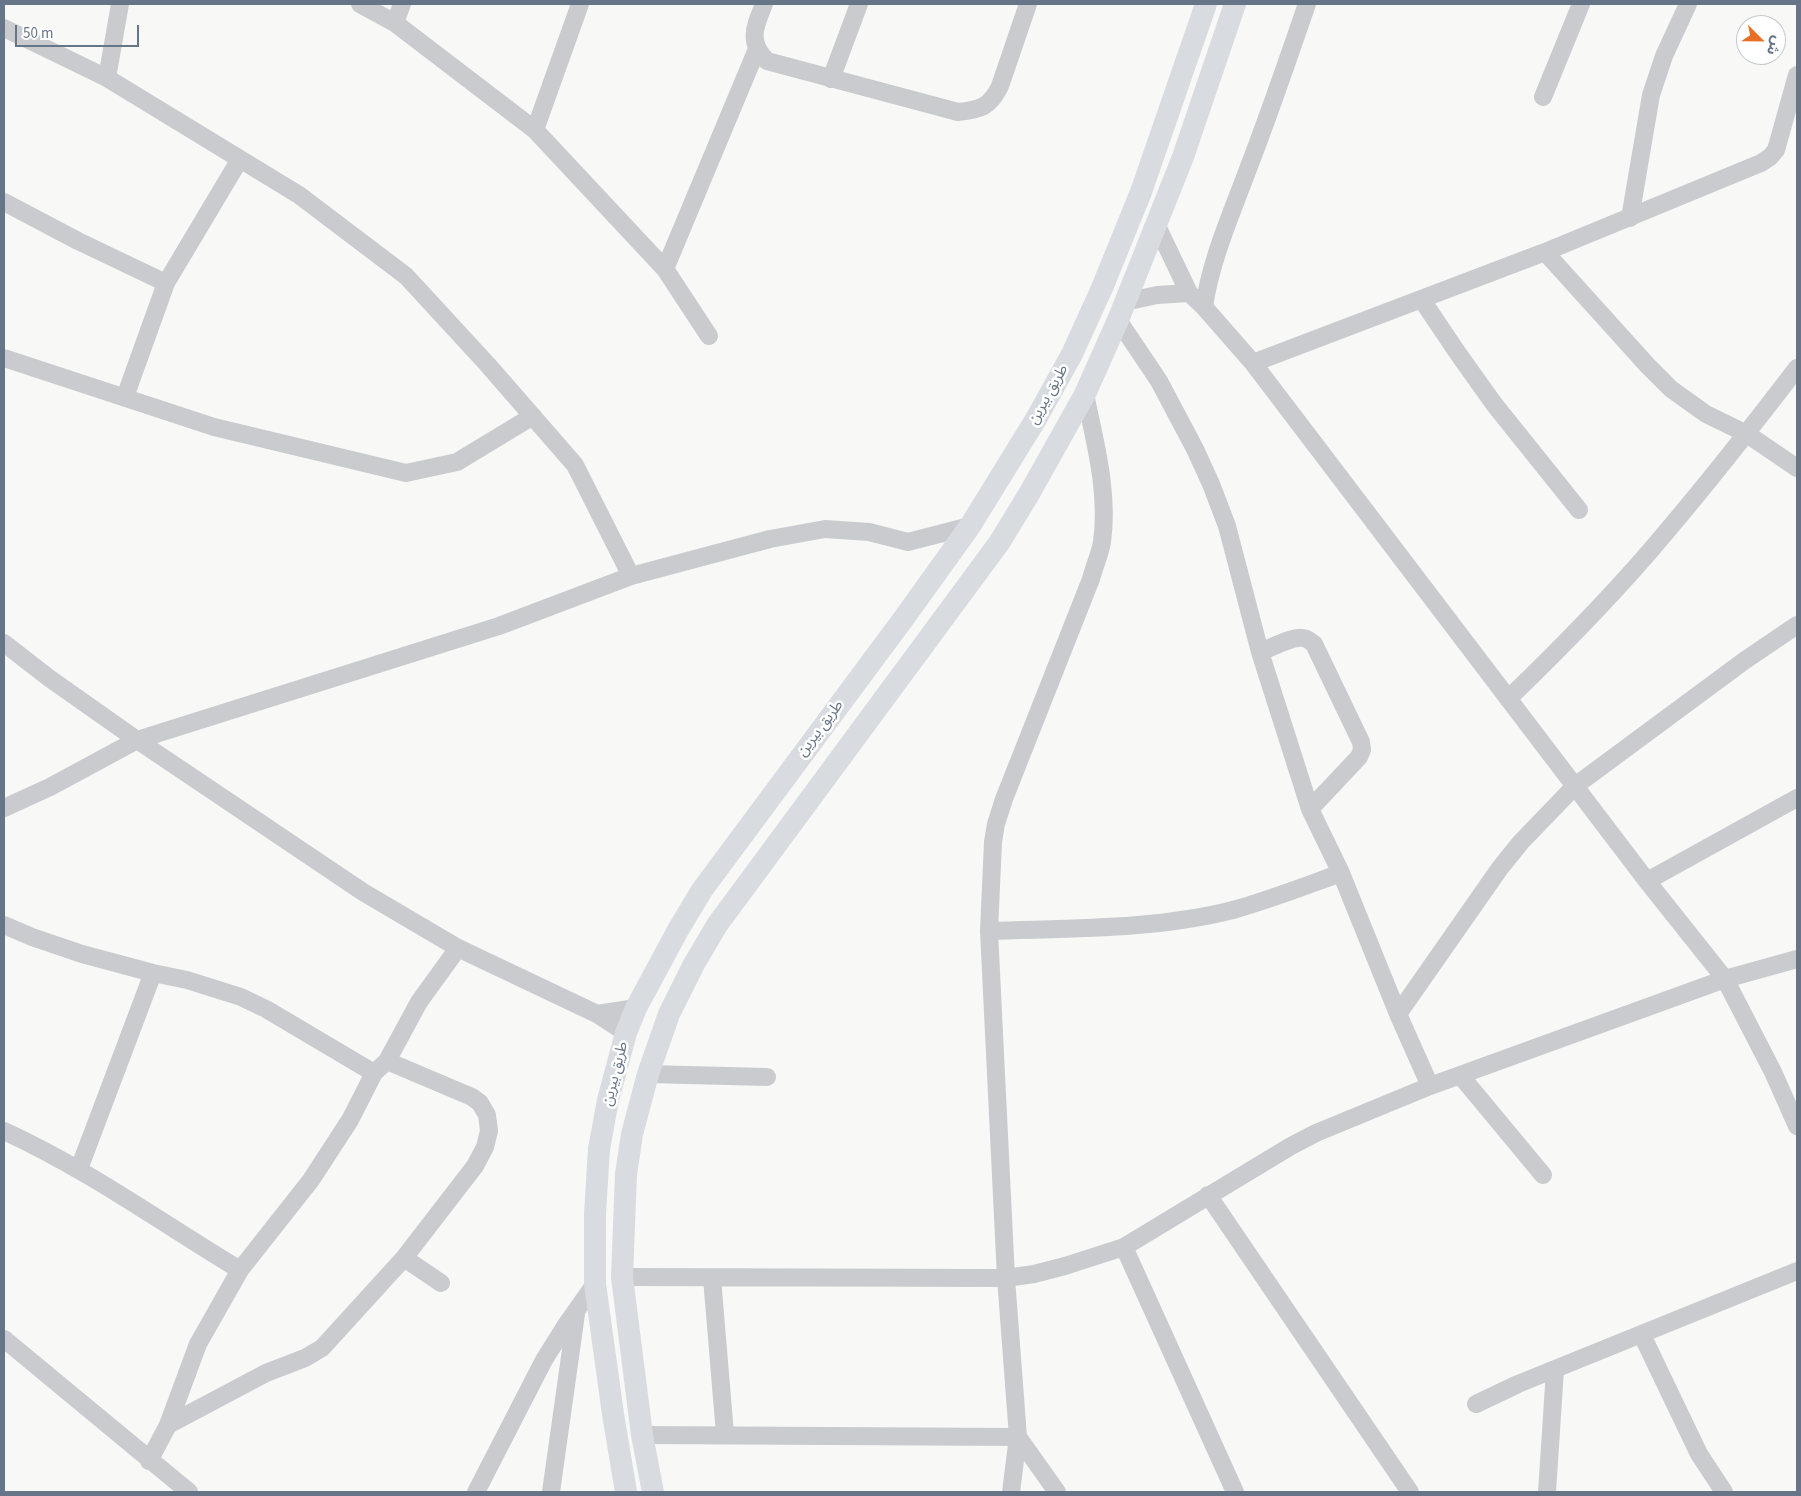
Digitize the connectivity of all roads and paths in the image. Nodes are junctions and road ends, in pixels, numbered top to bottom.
1 (120, 4) edge
2 (360, 4) edge
3 (402, 4) edge
4 (580, 4) edge
5 (764, 4) edge
6 (858, 4) edge
7 (1028, 4) edge
8 (1206, 4) edge
9 (1235, 4) edge
10 (1307, 4) edge
11 (1581, 4) edge
12 (1688, 4) edge
13 (396, 23) junction
14 (4, 28) edge
15 (757, 49) junction
16 (1797, 75) edge
17 (107, 78) junction
18 (831, 79) junction
19 (1543, 97) dead end
20 (535, 130) junction
21 (240, 160) junction
22 (4, 202) edge
23 (1630, 218) junction
24 (1156, 224) junction
25 (1545, 252) junction
26 (665, 268) junction
27 (166, 283) junction
28 (1188, 293) junction
29 (1422, 300) junction
30 (1204, 307) junction
31 (1122, 311) junction
32 (709, 336) dead end
33 (4, 358) edge
34 (1253, 363) junction
35 (1797, 368) edge
36 (1085, 394) junction
37 (125, 397) junction
38 (533, 416) junction
39 (1747, 434) junction
40 (1797, 468) edge
41 (1579, 510) dead end
42 (970, 526) junction
43 (631, 576) junction
44 (1797, 625) edge
45 (4, 643) edge
46 (1260, 652) junction
47 (1508, 699) junction
48 (137, 740) junction
49 (1575, 786) junction
50 (1797, 798) edge
51 (4, 808) edge
52 (1310, 809) junction
53 (1341, 873) junction
54 (1647, 881) junction
55 (4, 925) edge
56 (990, 931) junction
57 (458, 948) junction
58 (1797, 958) edge
59 (153, 973) junction
60 (1725, 979) junction
61 (636, 1008) junction
62 (598, 1014) junction
63 (1398, 1014) junction
64 (626, 1033) junction
65 (381, 1067) junction
66 (648, 1074) junction
67 (1460, 1075) junction
68 (767, 1077) dead end
69 (1430, 1086) junction
70 (1797, 1126) edge
71 (4, 1132) edge
72 (79, 1169) junction
73 (1543, 1175) dead end
74 (1208, 1195) junction
75 (1124, 1247) junction
76 (404, 1258) junction
77 (240, 1270) junction
78 (1797, 1271) edge
79 (622, 1278) junction
80 (712, 1278) junction
81 (1006, 1278) junction
82 (441, 1283) dead end
83 (595, 1284) junction
84 (576, 1310) junction
85 (1642, 1335) junction
86 (4, 1339) edge
87 (1554, 1370) junction
88 (1476, 1404) dead end
89 (168, 1425) junction
90 (725, 1434) junction
91 (642, 1435) junction
92 (1018, 1437) junction
93 (149, 1461) junction
94 (189, 1492) edge
95 (476, 1492) edge
96 (551, 1492) edge
97 (626, 1492) edge
98 (653, 1492) edge
99 (1011, 1492) edge
100 (1057, 1492) edge
101 (1235, 1492) edge
102 (1410, 1492) edge
103 (1547, 1492) edge
104 (1724, 1492) edge

1 - 17 street
2 - 13 street
3 - 13 street
4 - 20 street
5 - 15 street
6 - 18 street
7 - 18 street
8 - 42 main road, طريق بيرين
9 - 24 main road, طريق بيرين
10 - 30 street
11 - 19 street
12 - 23 street
13 - 20 street
14 - 17 street
15 - 18 street
15 - 26 street
16 - 23 street
17 - 21 street
20 - 26 street
21 - 27 street
21 - 38 street
22 - 27 street
23 - 25 street
24 - 28 street
24 - 31 main road, طريق بيرين
25 - 29 street
25 - 39 street
26 - 32 street
27 - 37 street
28 - 30 street
28 - 31 street
29 - 34 street
29 - 41 street
30 - 34 street
31 - 36 main road, طريق بيرين
31 - 46 street
33 - 37 street
34 - 47 street
35 - 39 street
36 - 56 street
36 - 66 main road, طريق بيرين
37 - 38 street
38 - 43 street
39 - 40 street
39 - 47 street
42 - 43 street
42 - 61 main road, طريق بيرين
43 - 48 street
44 - 49 street
45 - 48 street
46 - 52 street
46 - 52 street
47 - 49 street
48 - 51 street
48 - 57 street
49 - 54 street
49 - 63 street
50 - 54 street
52 - 53 street
53 - 56 street
53 - 63 street
54 - 60 street
55 - 59 street
56 - 81 street
57 - 62 street
57 - 65 street
58 - 60 street
59 - 65 street
59 - 72 street
60 - 67 street
60 - 70 street
61 - 62 street
61 - 64 main road, طريق بيرين
62 - 64 street
63 - 69 street
64 - 83 main road, طريق بيرين
65 - 76 street
65 - 77 street
66 - 68 street
66 - 79 main road, طريق بيرين
67 - 69 street
67 - 73 street
69 - 74 street
71 - 72 street
72 - 77 street
74 - 75 street
74 - 102 street
75 - 81 street
75 - 101 street
76 - 82 street
76 - 89 street
77 - 89 street
78 - 85 street
79 - 80 street
79 - 91 main road, طريق بيرين
80 - 81 street
80 - 90 street
81 - 92 street
83 - 84 street
83 - 97 main road, طريق بيرين
84 - 95 street
84 - 96 street
85 - 87 street
85 - 104 street
86 - 93 street
87 - 88 street
87 - 103 street
89 - 93 street
90 - 91 street
90 - 92 street
91 - 98 main road, طريق بيرين
92 - 99 street
92 - 100 street
93 - 94 street

